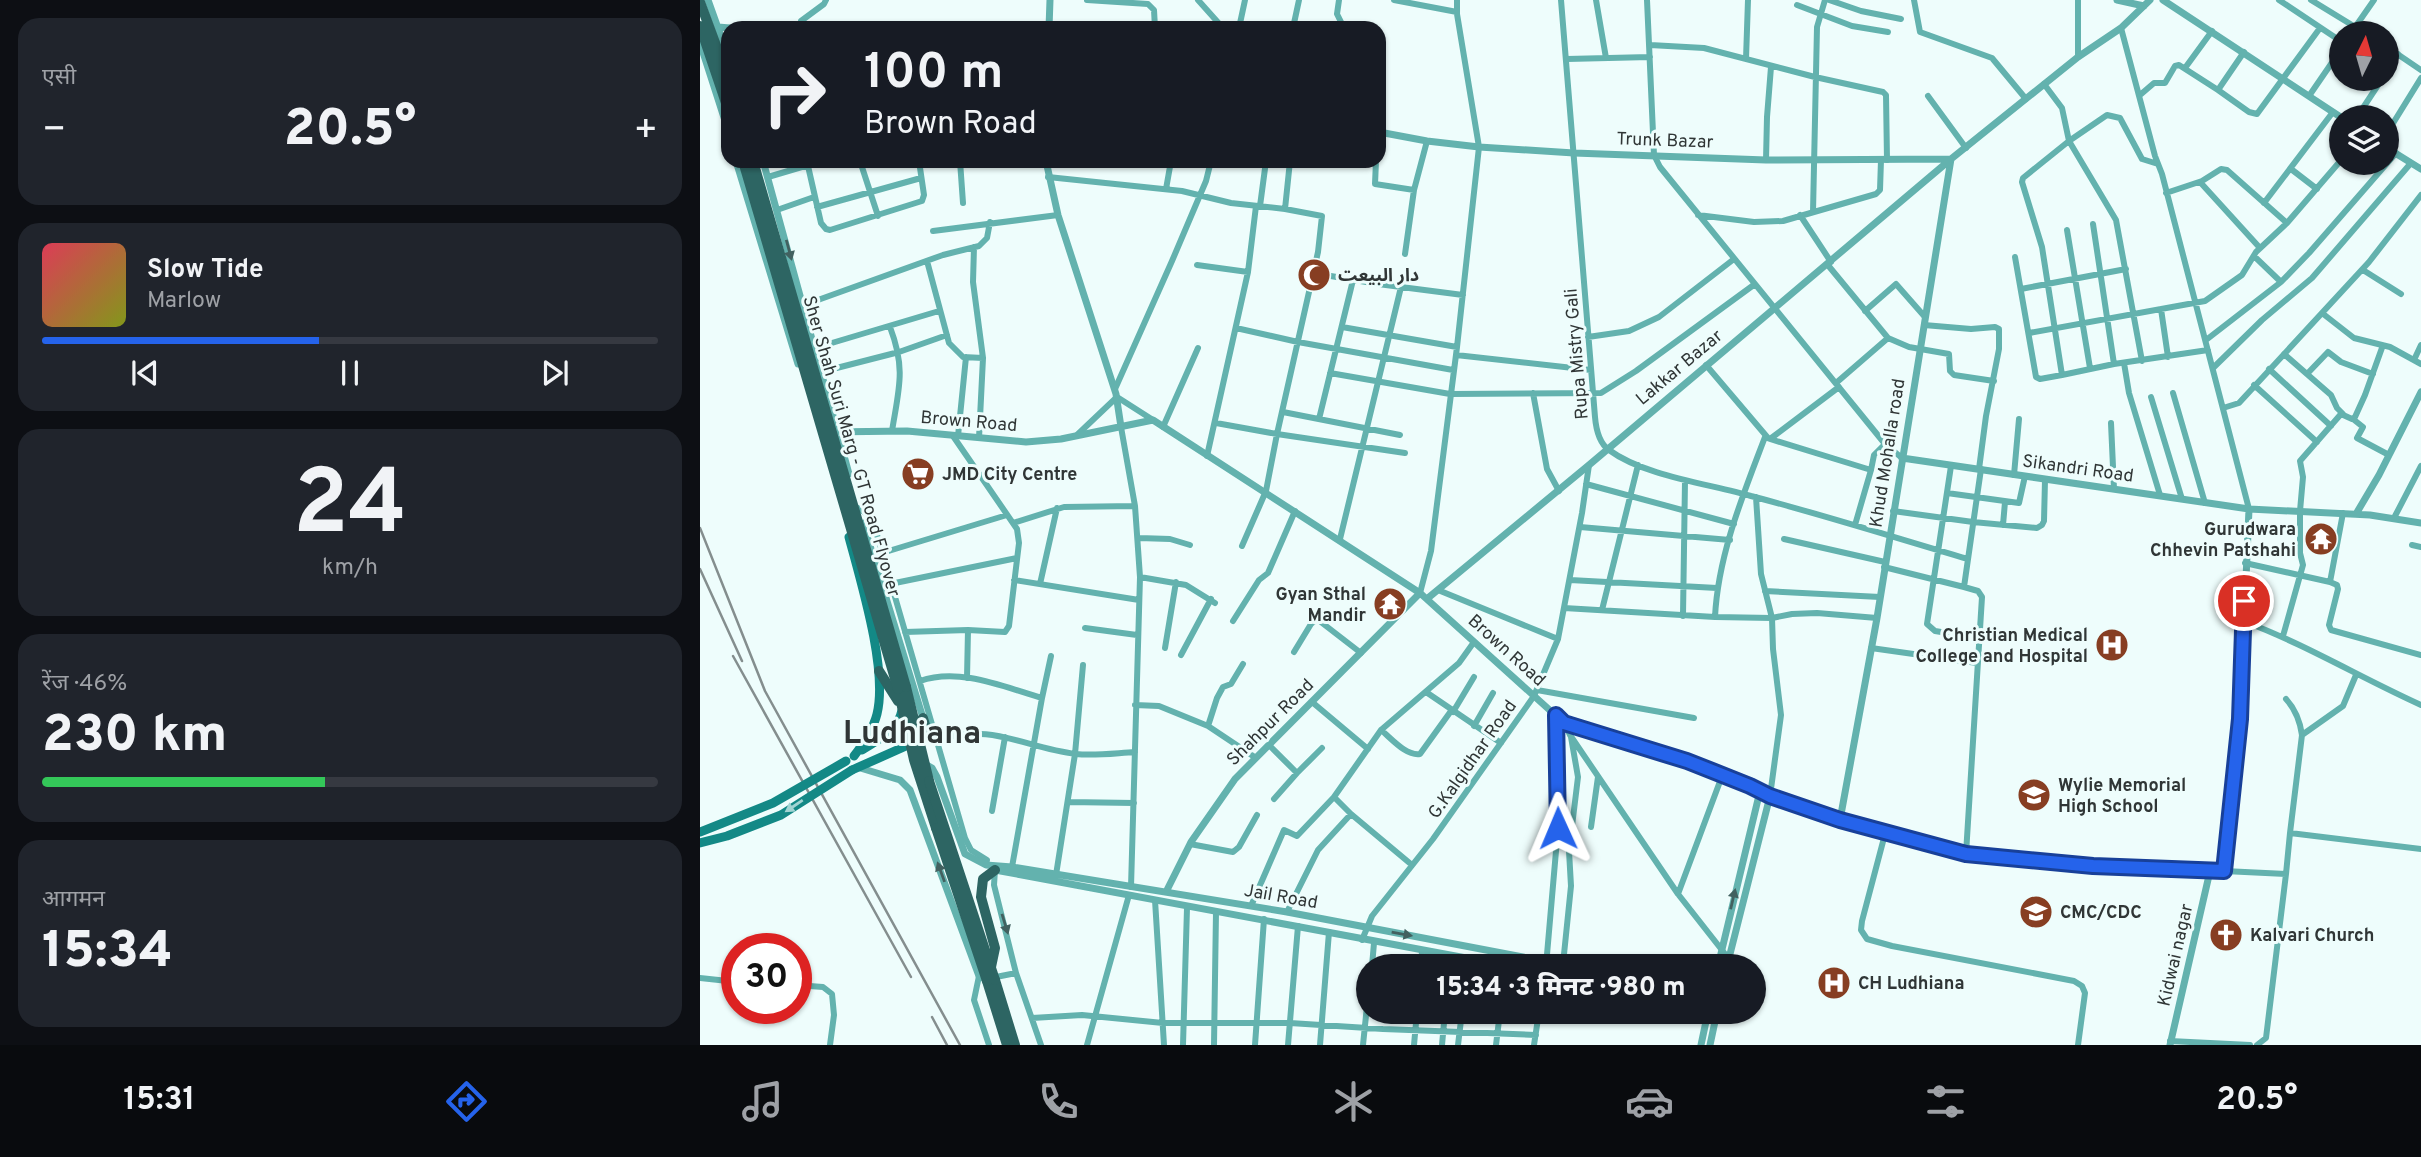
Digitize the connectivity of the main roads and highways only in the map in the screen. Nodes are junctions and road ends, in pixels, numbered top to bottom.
1 (700, 2) edge
2 (700, 26) edge
3 (721, 59) edge
4 (721, 88) edge
5 (745, 168) edge
6 (754, 168) edge
7 (843, 519) road end
8 (878, 671) junction
9 (902, 707) junction
10 (923, 718) road end
11 (908, 729) junction
12 (916, 741) junction
13 (854, 755) junction
14 (700, 832) edge
15 (700, 843) edge
16 (989, 871) road end
17 (991, 967) junction
18 (1007, 1045) edge
19 (1015, 1045) edge

1 - 3 main road
2 - 4 main road
5 - 9 main road, Sher Shah Suri Marg - GT Road Flyover, bridge
6 - 12 main road, Sher Shah Suri Marg - GT Road Flyover, bridge
7 - 8 main road, bridge
8 - 9 main road
8 - 13 main road
9 - 11 main road, Sher Shah Suri Marg - GT Road Flyover
9 - 13 main road
10 - 12 main road
11 - 12 main road, Sher Shah Suri Marg - GT Road Flyover
11 - 13 main road
12 -> 15 main road, bridge
12 - 17 main road, bridge
12 - 18 main road, bridge
13 - 14 main road, bridge
16 - 17 main road
17 - 19 main road, bridge

